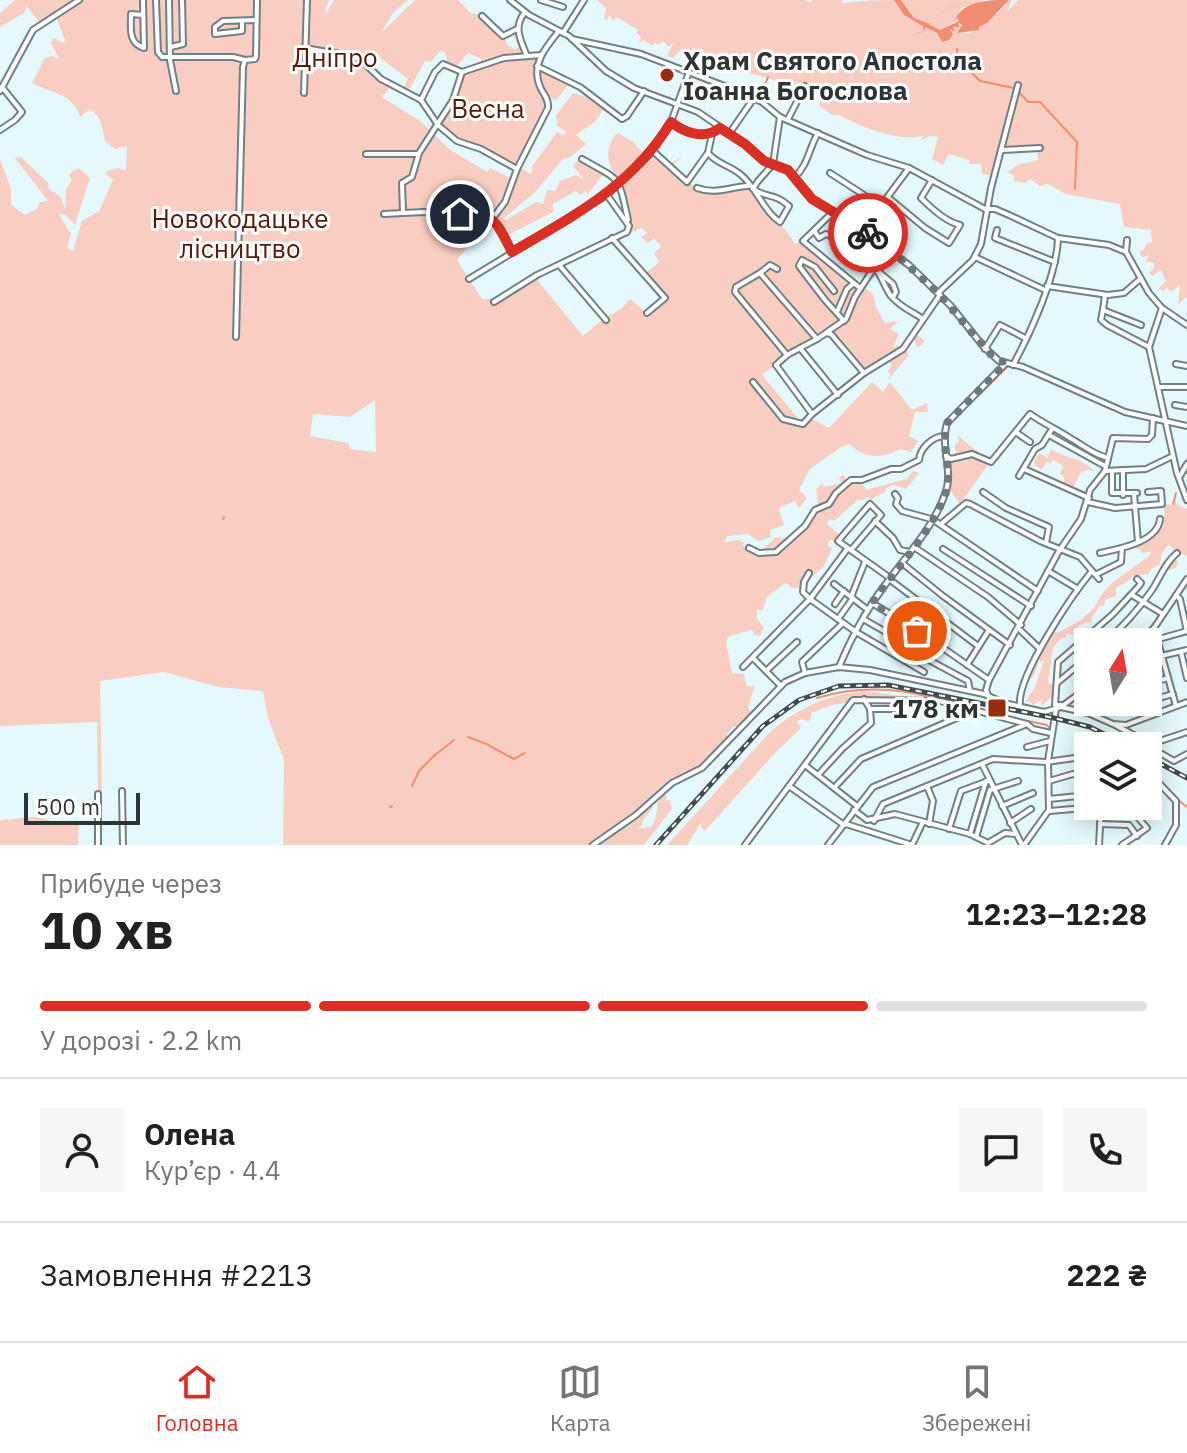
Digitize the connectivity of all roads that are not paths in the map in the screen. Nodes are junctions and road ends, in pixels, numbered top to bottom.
1 (79, 0) edge
2 (143, 0) edge
3 (156, 0) edge
4 (169, 0) edge
5 (182, 0) edge
6 (257, 0) edge
7 (307, 0) edge
8 (510, 0) edge
9 (541, 0) edge
10 (584, 0) edge
11 (563, 7) dead end
12 (525, 12) junction
13 (143, 15) junction
14 (482, 16) dead end
15 (256, 20) junction
16 (242, 21) junction
17 (517, 29) junction
18 (561, 32) junction
19 (572, 39) junction
20 (171, 47) junction
21 (304, 48) junction
22 (541, 54) junction
23 (527, 56) junction
24 (170, 57) junction
25 (245, 60) junction
26 (537, 66) junction
27 (462, 72) junction
28 (689, 72) junction
29 (1018, 85) dead end
30 (805, 86) dead end
31 (1, 89) edge
32 (176, 91) dead end
33 (644, 91) junction
34 (304, 93) dead end
35 (754, 98) junction
36 (421, 100) junction
37 (676, 104) junction
38 (780, 117) junction
39 (788, 119) junction
40 (671, 122) junction
41 (438, 125) junction
42 (1, 127) edge
43 (720, 128) junction
44 (818, 133) junction
45 (712, 134) junction
46 (729, 134) junction
47 (1040, 148) dead end
48 (1002, 150) junction
49 (653, 151) junction
50 (419, 153) junction
51 (708, 153) junction
52 (366, 154) dead end
53 (582, 159) dead end
54 (773, 164) junction
55 (909, 168) junction
56 (517, 169) junction
57 (830, 173) dead end
58 (795, 177) junction
59 (932, 180) junction
60 (619, 183) junction
61 (751, 187) junction
62 (697, 188) dead end
63 (607, 195) junction
64 (889, 198) junction
65 (881, 206) junction
66 (987, 210) junction
67 (403, 212) junction
68 (833, 212) junction
69 (384, 214) dead end
70 (492, 219) junction
71 (629, 226) junction
72 (925, 228) junction
73 (863, 230) junction
74 (997, 230) dead end
75 (815, 232) junction
76 (919, 233) dead end
77 (612, 238) junction
78 (1058, 238) junction
79 (1127, 240) dead end
80 (887, 248) junction
81 (512, 252) junction
82 (1126, 252) junction
83 (975, 257) junction
84 (1055, 262) junction
85 (560, 266) junction
86 (874, 267) junction
87 (777, 269) dead end
88 (760, 273) junction
89 (469, 279) dead end
90 (1140, 279) junction
91 (854, 284) junction
92 (860, 288) junction
93 (1046, 288) junction
94 (834, 291) dead end
95 (939, 294) junction
96 (1105, 295) junction
97 (494, 302) dead end
98 (1162, 308) junction
99 (1103, 310) junction
100 (837, 312) junction
101 (647, 313) dead end
102 (923, 319) junction
103 (606, 320) dead end
104 (844, 321) junction
105 (994, 322) dead end
106 (1000, 325) junction
107 (1141, 325) dead end
108 (1187, 325) edge
109 (826, 333) junction
110 (236, 337) dead end
111 (1025, 338) junction
112 (817, 339) junction
113 (1149, 347) junction
114 (800, 348) junction
115 (985, 349) junction
116 (787, 355) junction
117 (1006, 363) junction
118 (1176, 364) dead end
119 (1013, 365) junction
120 (1187, 366) edge
121 (864, 373) junction
122 (753, 382) dead end
123 (1158, 387) junction
124 (1187, 387) edge
125 (838, 395) junction
126 (1175, 405) dead end
127 (1187, 407) edge
128 (812, 414) junction
129 (1153, 418) junction
130 (1166, 421) junction
131 (1187, 426) edge
132 (1051, 432) junction
133 (1017, 433) junction
134 (945, 436) junction
135 (1030, 442) dead end
136 (946, 456) junction
137 (1173, 456) junction
138 (1105, 457) dead end
139 (1187, 464) edge
140 (1024, 469) junction
141 (1105, 469) junction
142 (1123, 470) junction
143 (1112, 471) junction
144 (1019, 476) dead end
145 (1180, 476) junction
146 (983, 492) dead end
147 (1148, 492) dead end
148 (895, 494) dead end
149 (1123, 495) junction
150 (1088, 500) junction
151 (1187, 500) edge
152 (1135, 507) junction
153 (931, 519) junction
154 (1160, 519) dead end
155 (875, 521) junction
156 (941, 524) junction
157 (1138, 542) junction
158 (1046, 543) junction
159 (749, 548) dead end
160 (1062, 548) junction
161 (1122, 548) junction
162 (850, 549) junction
163 (912, 549) junction
164 (943, 549) dead end
165 (1100, 553) dead end
166 (1177, 553) dead end
167 (865, 562) junction
168 (902, 563) junction
169 (1048, 571) junction
170 (809, 573) dead end
171 (1096, 575) junction
172 (890, 579) junction
173 (1137, 579) dead end
174 (1187, 579) edge
175 (834, 584) dead end
176 (1078, 589) junction
177 (844, 591) junction
178 (1038, 591) junction
179 (1132, 595) junction
180 (1176, 595) junction
181 (852, 598) junction
182 (810, 599) junction
183 (1143, 602) junction
184 (872, 603) junction
185 (835, 604) dead end
186 (1031, 606) junction
187 (868, 610) junction
188 (1163, 614) junction
189 (863, 619) junction
190 (841, 621) junction
191 (1020, 627) junction
192 (1098, 628) edge
193 (1121, 628) edge
194 (1154, 628) edge
195 (989, 630) junction
196 (1187, 631) edge
197 (856, 632) junction
198 (1162, 638) edge
199 (797, 642) dead end
200 (1010, 645) junction
201 (978, 646) junction
202 (1040, 649) junction
203 (1074, 649) edge
204 (1187, 650) edge
205 (1162, 652) edge
206 (1181, 652) junction
207 (1163, 656) junction
208 (753, 658) junction
209 (929, 660) junction
210 (967, 665) junction
211 (743, 667) dead end
212 (839, 667) junction
213 (1074, 669) edge
214 (767, 670) junction
215 (924, 672) junction
216 (805, 673) junction
217 (1168, 678) junction
218 (1187, 678) edge
219 (989, 680) junction
220 (1162, 680) edge
221 (921, 681) junction
222 (1057, 683) junction
223 (781, 686) junction
224 (970, 691) junction
225 (1173, 694) junction
226 (988, 695) junction
227 (1074, 697) edge
228 (1162, 697) edge
229 (864, 699) junction
230 (1187, 702) edge
231 (1020, 706) junction
232 (1176, 706) junction
233 (1061, 707) junction
234 (870, 709) junction
235 (900, 709) dead end
236 (1074, 710) edge
237 (974, 711) junction
238 (1093, 716) edge
239 (1027, 724) junction
240 (1113, 724) junction
241 (1126, 732) edge
242 (1187, 732) edge
243 (1051, 733) junction
244 (1050, 741) junction
245 (1162, 741) edge
246 (1027, 747) dead end
247 (1162, 754) edge
248 (1187, 754) edge
249 (1074, 758) edge
250 (1048, 761) junction
251 (982, 764) junction
252 (805, 765) junction
253 (1074, 774) edge
254 (818, 775) junction
255 (987, 781) junction
256 (1018, 781) dead end
257 (1049, 781) junction
258 (789, 786) junction
259 (927, 786) junction
260 (1162, 786) edge
261 (834, 788) junction
262 (992, 789) junction
263 (122, 791) dead end
264 (1033, 793) dead end
265 (98, 794) dead end
266 (1074, 796) edge
267 (1049, 799) junction
268 (1002, 807) junction
269 (856, 808) junction
270 (1031, 809) dead end
271 (1074, 810) edge
272 (1049, 811) junction
273 (1100, 820) edge
274 (1140, 820) edge
275 (874, 821) junction
276 (927, 823) junction
277 (1010, 823) junction
278 (845, 824) junction
279 (1100, 824) junction
280 (949, 830) junction
281 (970, 834) junction
282 (1015, 834) junction
283 (1137, 836) junction
284 (976, 837) junction
285 (1132, 842) edge
286 (98, 845) edge
287 (123, 845) edge
288 (593, 845) edge
289 (745, 845) edge
290 (828, 845) edge
291 (1024, 845) edge
292 (1099, 845) edge
293 (1122, 845) edge
294 (1165, 845) edge

1 - 31 street
2 - 13 street
3 - 24 street
4 - 20 street
5 - 20 street
6 - 15 street
7 - 21 street
8 - 12 street
9 - 11 street
10 - 18 street
12 - 17 street
12 - 18 street
13 - 13 street
14 - 17 street
15 - 16 street
15 - 25 street
16 - 16 street
17 - 23 street
18 - 19 street
18 - 22 street
19 - 28 street
19 - 33 street
20 - 24 street
21 - 34 street
21 - 36 street
22 - 23 street
22 - 26 street
23 - 27 street
24 - 25 street
24 - 32 street
25 - 110 street
26 - 33 street
26 - 56 street
27 - 36 street
27 - 41 street
28 - 35 street
28 - 37 street
29 - 48 street
30 - 39 street
31 - 42 street
33 - 37 street
35 - 38 street
35 - 46 street
36 - 41 street
37 - 40 street
37 - 43 street
38 - 39 street
38 - 54 street
39 - 44 street
40 - 45 street
40 - 49 street
41 - 50 street
41 - 56 street
43 - 45 street
43 - 46 street
44 - 55 street
44 - 58 street
45 - 51 street
46 - 54 street
47 - 48 street
48 - 66 street
49 - 51 street
49 - 60 street
50 - 52 street
50 - 67 street
51 - 61 street
53 - 60 street
54 - 58 street
54 - 61 street
55 - 59 street
55 - 64 street
56 - 70 street
57 - 65 street
58 - 68 street
59 - 66 street
59 - 72 street
60 - 63 street
60 - 71 street
61 - 61 street
61 - 62 street
63 - 71 street
63 - 81 street
64 - 65 street
64 - 72 street
65 - 73 street
66 - 78 street
66 - 83 street
67 - 69 street
67 - 70 street
68 - 73 street
68 - 75 street
70 - 81 street
71 - 77 street
72 - 76 street
73 - 80 street
74 - 84 street
75 - 86 street
75 - 91 street
77 - 85 street
77 - 101 street
78 - 82 street
78 - 84 street
79 - 82 street
80 - 86 street
80 - 95 street
81 - 89 street
82 - 90 street
83 - 93 street
83 - 95 street
84 - 93 street
85 - 97 street
85 - 103 street
86 - 92 street
86 - 102 street
87 - 88 street
88 - 112 street
88 - 116 street
90 - 96 street
90 - 98 street
91 - 92 street
91 - 100 street
92 - 104 street
93 - 96 street
93 - 111 street
94 - 100 street
95 - 102 street
95 - 115 street
96 - 99 street
98 - 108 street
98 - 113 street
99 - 107 street
99 - 113 street
100 - 104 street
102 - 121 street
104 - 109 street
105 - 106 street
106 - 111 street
106 - 115 street
109 - 112 street
109 - 121 street
111 - 119 street
112 - 114 street
113 - 123 street
114 - 116 street
114 - 125 street
115 - 117 street
116 - 128 street
117 - 119 street
117 - 134 street
118 - 120 street
119 - 129 street
121 - 125 street
122 - 128 street
123 - 124 street
123 - 130 street
125 - 128 street
126 - 127 street
129 - 130 street
129 - 141 street
130 - 131 street
130 - 137 street
132 - 133 street
132 - 138 street
132 - 140 street
132 - 141 street
133 - 135 street
133 - 136 street
134 - 136 street
134 - 159 street
136 - 153 street
137 - 142 street
137 - 145 street
139 - 145 street
140 - 144 street
140 - 150 street
141 - 143 street
141 - 150 street
142 - 143 street
142 - 149 street
143 - 149 street
145 - 151 street
146 - 158 street
147 - 152 street
148 - 153 street
149 - 152 street
150 - 152 street
150 - 160 street
152 - 157 street
153 - 156 street
153 - 163 street
154 - 157 street
155 - 162 street
155 - 162 street
155 - 163 street
156 - 158 street
156 - 178 street
157 - 161 street
158 - 160 street
160 - 169 street
160 - 171 street
161 - 165 street
161 - 171 street
162 - 167 street
162 - 182 street
163 - 168 street
163 - 191 street
164 - 186 street
166 - 183 street
167 - 172 street
167 - 181 street
168 - 172 street
168 - 195 street
169 - 176 street
169 - 178 street
170 - 182 street
171 - 176 street
172 - 184 street
172 - 201 street
173 - 179 street
174 - 180 street
175 - 177 street
176 - 202 street
177 - 181 street
177 - 185 street
178 - 186 street
179 - 183 street
179 - 192 street
180 - 188 street
180 - 196 street
181 - 187 street
181 - 190 street
182 - 190 street
182 - 208 street
183 - 188 street
183 - 193 street
184 - 187 street
184 - 210 street
186 - 191 street
187 - 189 street
188 - 194 street
189 - 197 street
189 - 209 street
190 - 197 street
190 - 216 street
191 - 200 street
191 - 202 street
195 - 200 street
195 - 201 street
196 - 198 street
197 - 212 street
197 - 215 street
199 - 214 street
200 - 219 street
201 - 210 street
202 - 231 street
203 - 222 street
204 - 206 street
205 - 207 street
206 - 207 street
206 - 218 street
207 - 217 street
208 - 211 street
208 - 214 street
209 - 215 street
209 - 224 street
210 - 219 street
212 - 216 street
212 - 221 street
213 - 222 street
214 - 223 street
215 - 221 street
216 - 223 street
217 - 220 street
217 - 225 street
219 - 226 street
221 - 224 street
222 - 233 street
223 - 288 street
224 - 226 street
225 - 228 street
225 - 232 street
226 - 231 street
227 - 233 street
229 - 234 street
229 - 237 street
229 - 252 street
230 - 232 street
231 - 233 street
232 - 240 street
233 - 236 street
233 - 243 street
234 - 235 street
234 - 254 street
237 - 239 street
237 - 261 street
238 - 240 street
239 - 243 street
239 - 269 street
240 - 241 street
242 - 245 street
243 - 244 street
244 - 246 street
244 - 250 street
247 - 248 street
249 - 250 street
250 - 251 street
250 - 257 street
251 - 255 street
251 - 259 street
252 - 254 street
252 - 258 street
253 - 257 street
254 - 261 street
255 - 262 street
255 - 280 street
255 - 281 street
256 - 262 street
257 - 267 street
258 - 278 street
258 - 289 street
259 - 275 street
259 - 276 street
260 - 294 street
261 - 269 street
262 - 268 street
262 - 284 street
263 - 287 street
264 - 268 street
265 - 286 street
266 - 267 street
267 - 272 street
268 - 277 street
269 - 275 street
269 - 278 street
270 - 277 street
271 - 272 street
272 - 291 street
273 - 279 street
274 - 283 street
275 - 276 street
276 - 278 street
276 - 280 street
277 - 282 street
278 - 290 street
279 - 283 street
279 - 292 street
280 - 281 street
281 - 284 street
282 - 284 street
282 - 291 street
283 - 285 street
285 - 293 street

